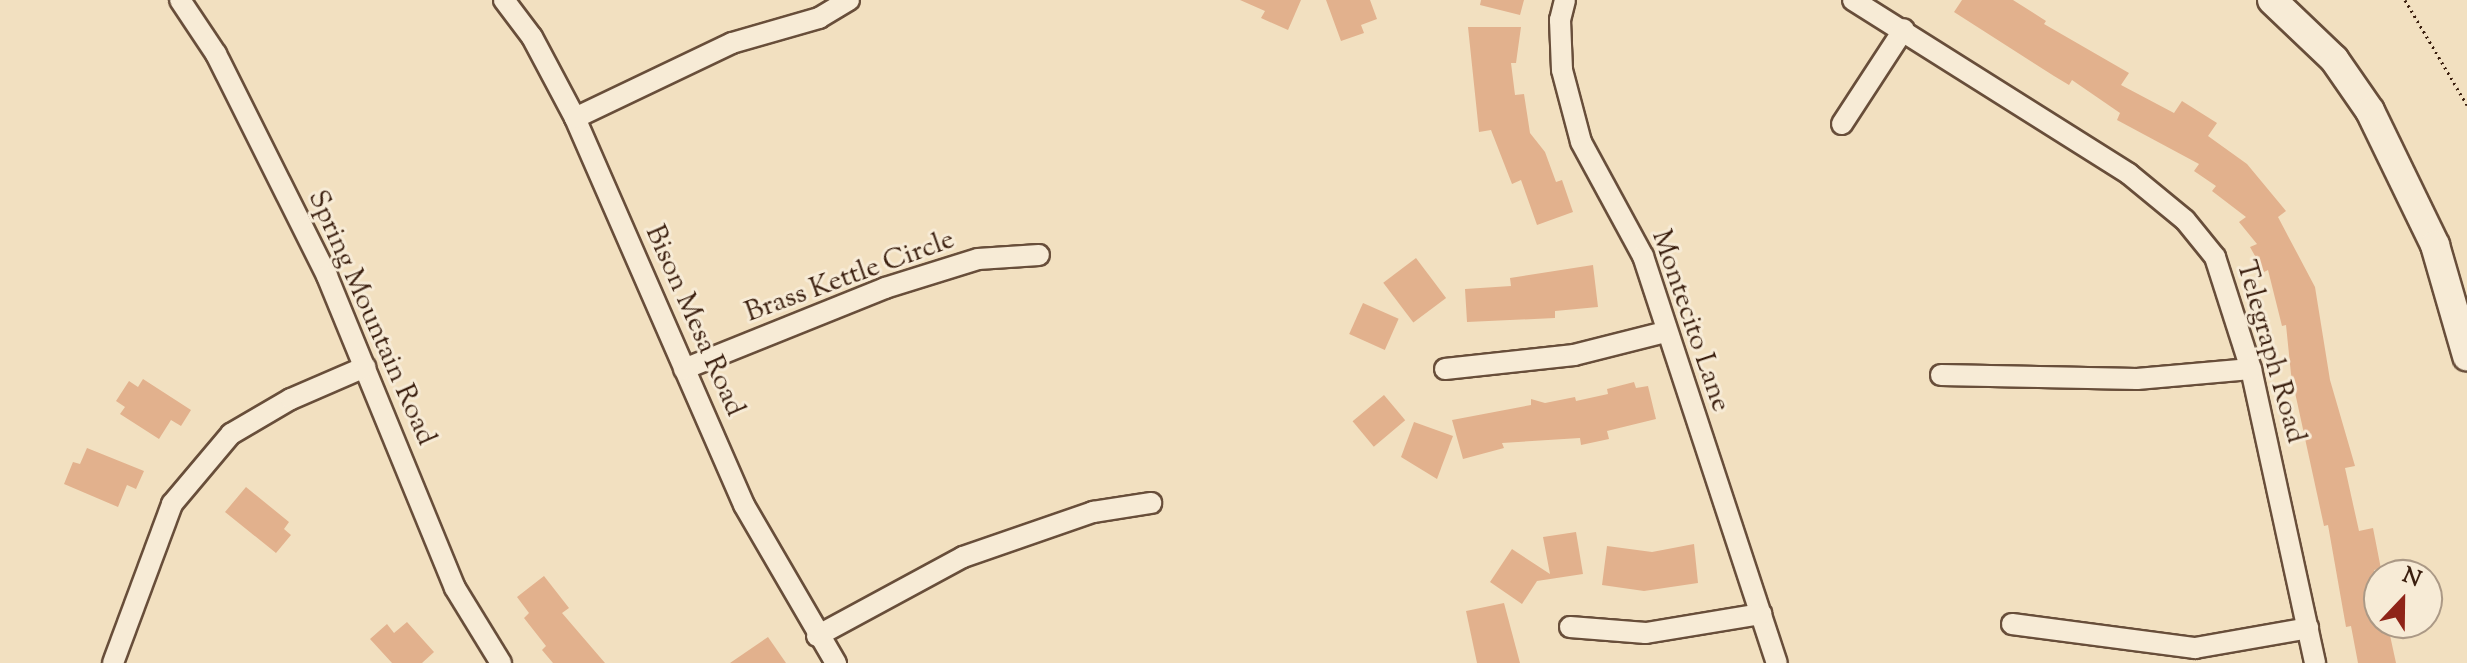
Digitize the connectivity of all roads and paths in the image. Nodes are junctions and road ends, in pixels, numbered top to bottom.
1 (180, 0) edge
2 (504, 0) edge
3 (849, 0) edge
4 (1565, 0) edge
5 (1853, 0) edge
6 (2272, 0) edge
7 (2405, 0) edge
8 (1904, 29) junction
9 (2467, 105) edge
10 (575, 118) junction
11 (1842, 124) dead end
12 (1039, 255) dead end
13 (1665, 332) junction
14 (2467, 356) edge
15 (365, 367) junction
16 (684, 369) junction
17 (1445, 369) dead end
18 (2251, 369) junction
19 (1941, 375) dead end
20 (1151, 503) dead end
21 (1761, 614) junction
22 (2012, 624) dead end
23 (1570, 627) dead end
24 (2308, 628) junction
25 (817, 636) junction
26 (113, 663) edge
27 (501, 663) edge
28 (836, 663) edge
29 (1777, 663) edge
30 (2315, 663) edge

1 - 15 street, Spring Mountain Road
2 - 10 street, Bison Mesa Road
3 - 10 street
4 - 13 street, Montecito Lane
5 - 8 street, Telegraph Road
6 - 14 street
7 - 9 path
8 - 11 street
8 - 18 street, Telegraph Road
10 - 16 street, Bison Mesa Road
12 - 16 street, Brass Kettle Circle
13 - 17 street
13 - 21 street, Montecito Lane
15 - 26 street
15 - 27 street, Spring Mountain Road
16 - 25 street, Bison Mesa Road
18 - 19 street
18 - 24 street, Telegraph Road
20 - 25 street
21 - 23 street
21 - 29 street, Montecito Lane
22 - 24 street
24 - 30 street, Telegraph Road
25 - 28 street, Bison Mesa Road

